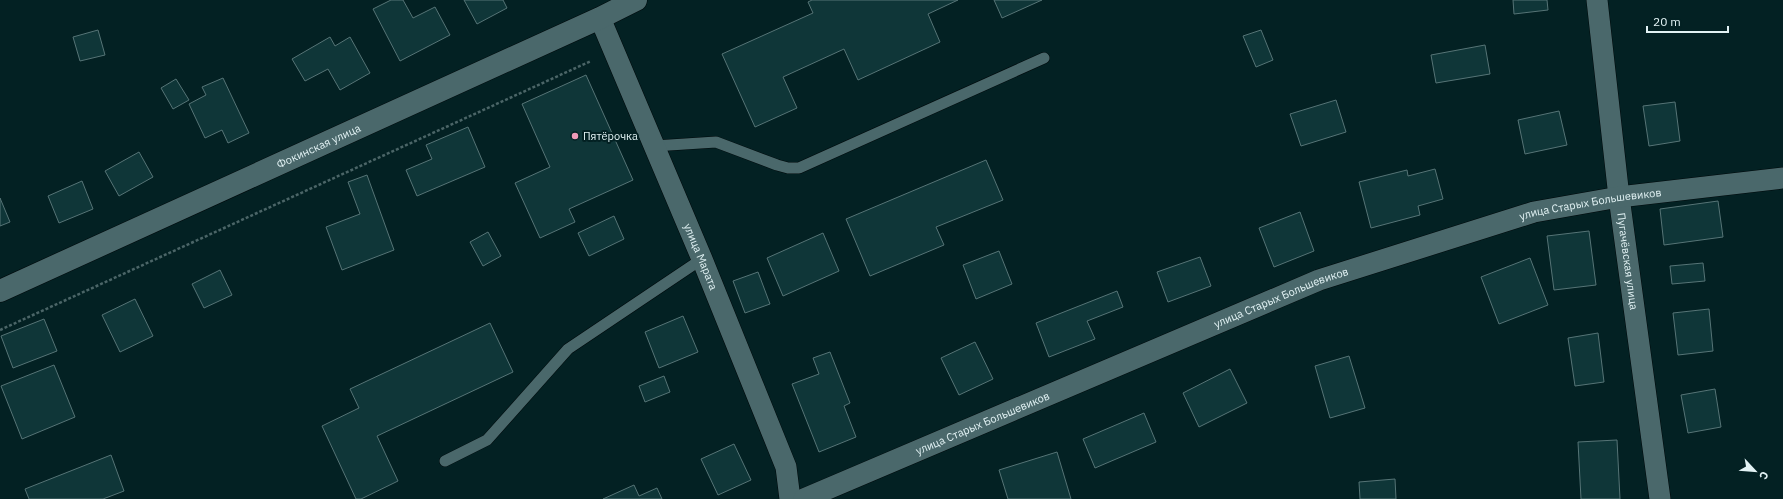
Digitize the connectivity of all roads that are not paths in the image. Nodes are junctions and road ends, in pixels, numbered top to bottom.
1 (636, 0) edge
2 (1597, 0) edge
3 (600, 18) junction
4 (1044, 58) dead end
5 (654, 146) junction
6 (1783, 178) edge
7 (1619, 197) junction
8 (702, 259) junction
9 (0, 291) edge
10 (445, 460) dead end
11 (790, 499) edge
12 (804, 499) edge
13 (1660, 499) edge

1 - 3 main road, Фокинская улица
2 - 7 street, Пугачёвская улица
3 - 5 street, улица Марата
3 - 9 main road, Фокинская улица
4 - 5 lane
5 - 8 street, улица Марата
6 - 7 street, улица Старых Большевиков
7 - 12 street, улица Старых Большевиков
7 - 13 street, Пугачёвская улица
8 - 10 lane
8 - 11 street, улица Марата

